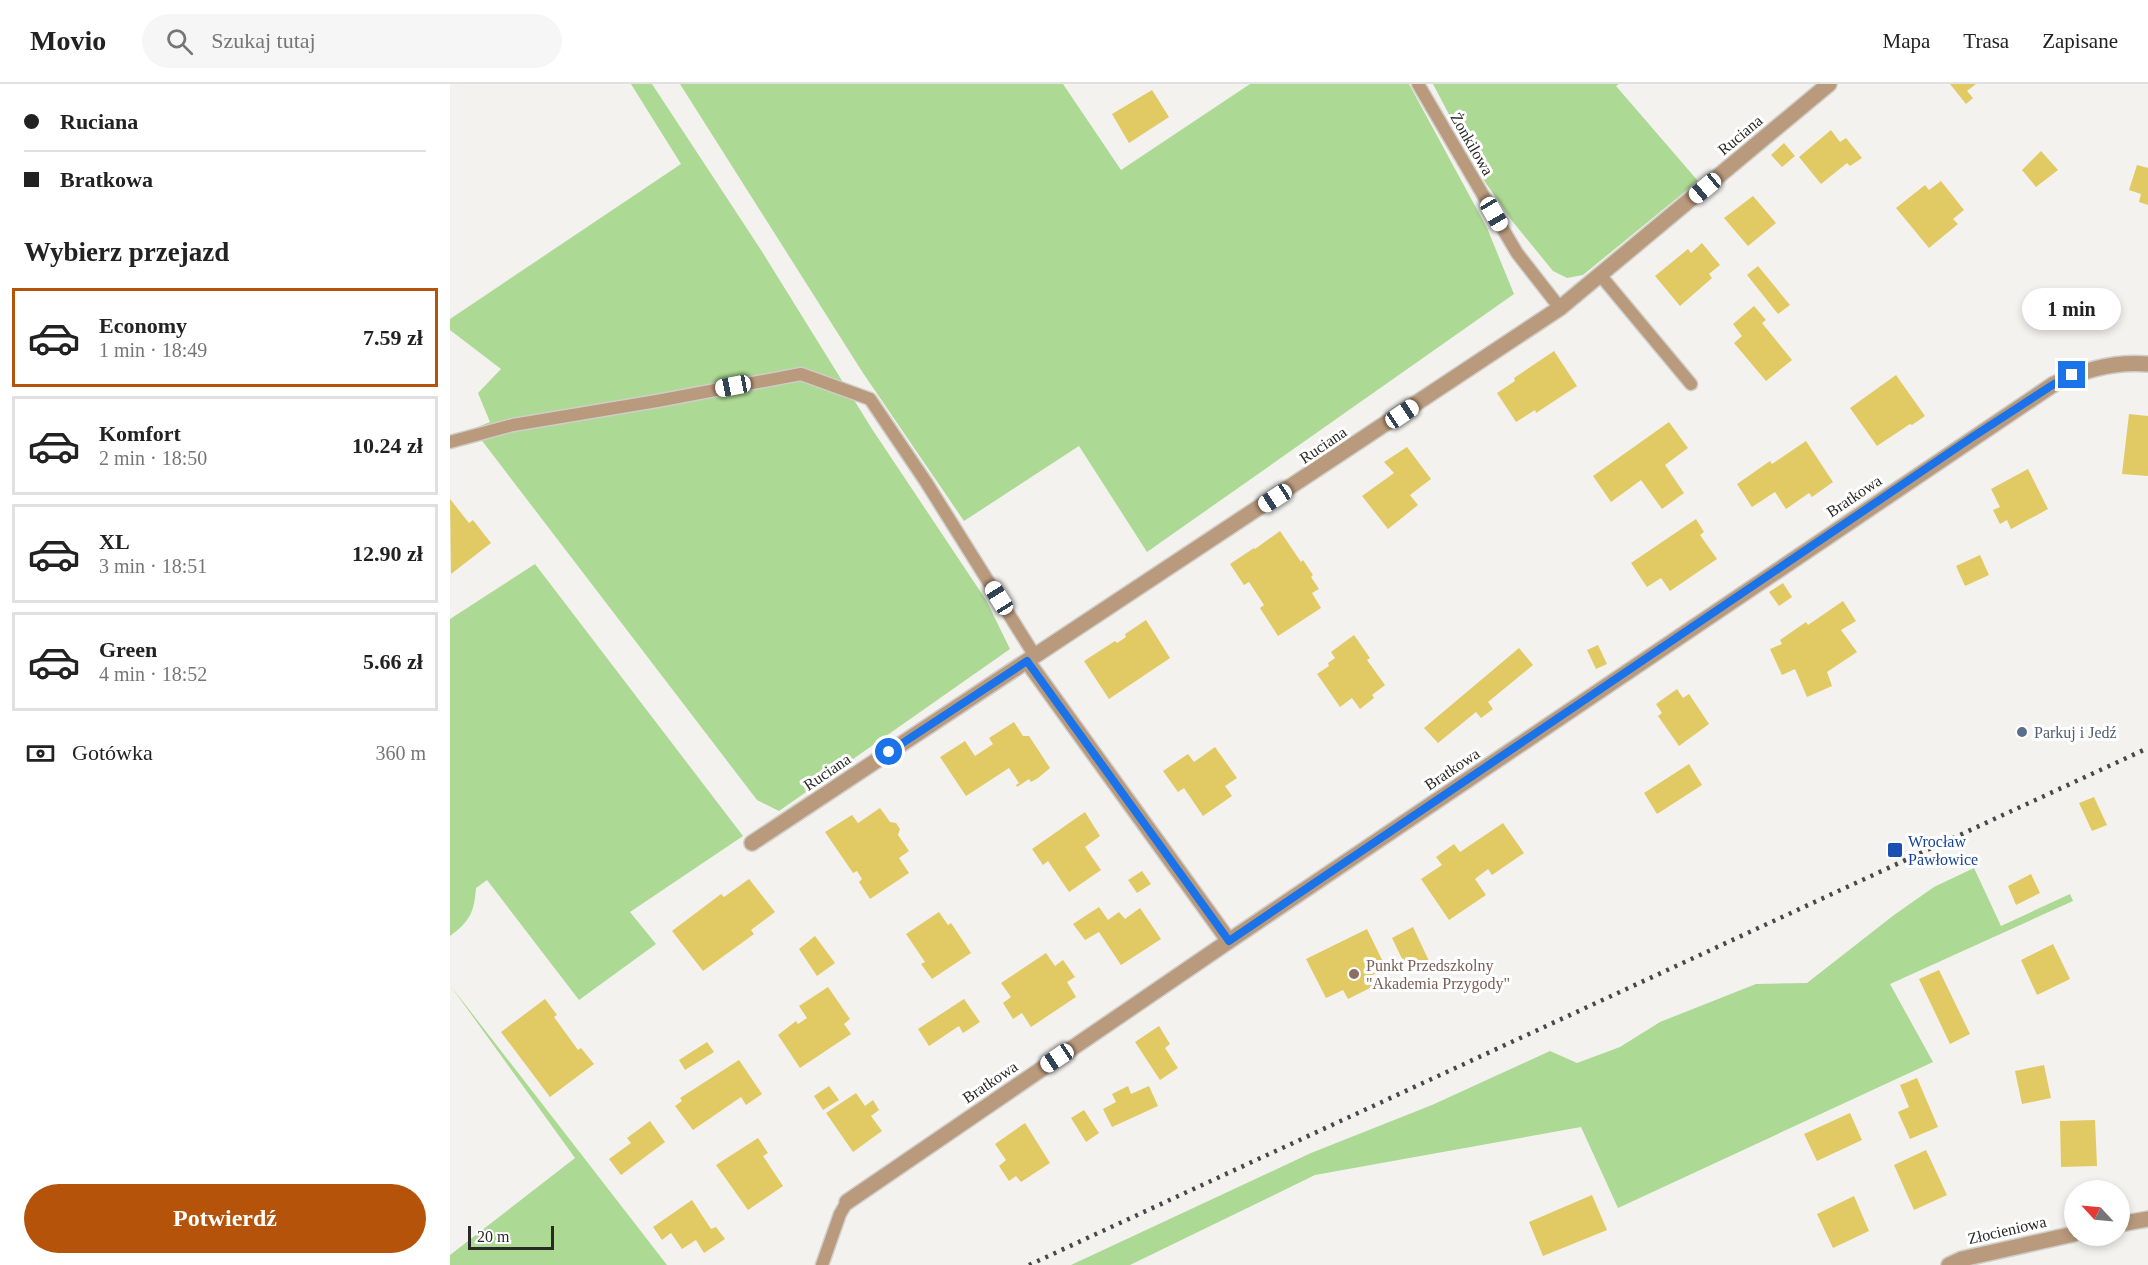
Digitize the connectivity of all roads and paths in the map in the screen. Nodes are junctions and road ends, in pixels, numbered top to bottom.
1 (1418, 84) edge
2 (1829, 84) edge
3 (1601, 276) junction
4 (1560, 308) junction
5 (2148, 364) edge
6 (1691, 384) dead end
7 (450, 442) edge
8 (1031, 658) junction
9 (752, 843) dead end
10 (1229, 941) junction
11 (847, 1202) joint
12 (2148, 1219) edge
13 (2130, 1222) edge
14 (2064, 1236) edge
15 (822, 1265) edge
16 (1949, 1265) edge

1 - 4 lane, Żonkilowa
2 - 3 street, Ruciana
3 - 4 street, Ruciana
3 - 6 lane
4 - 8 street, Ruciana
5 - 10 street, Bratkowa
7 - 8 lane
8 - 9 street, Ruciana
8 - 10 street
10 - 11 street, Bratkowa
11 - 15 lane, Bratkowa
12 - 13 street
14 - 16 street, Złocieniowa

